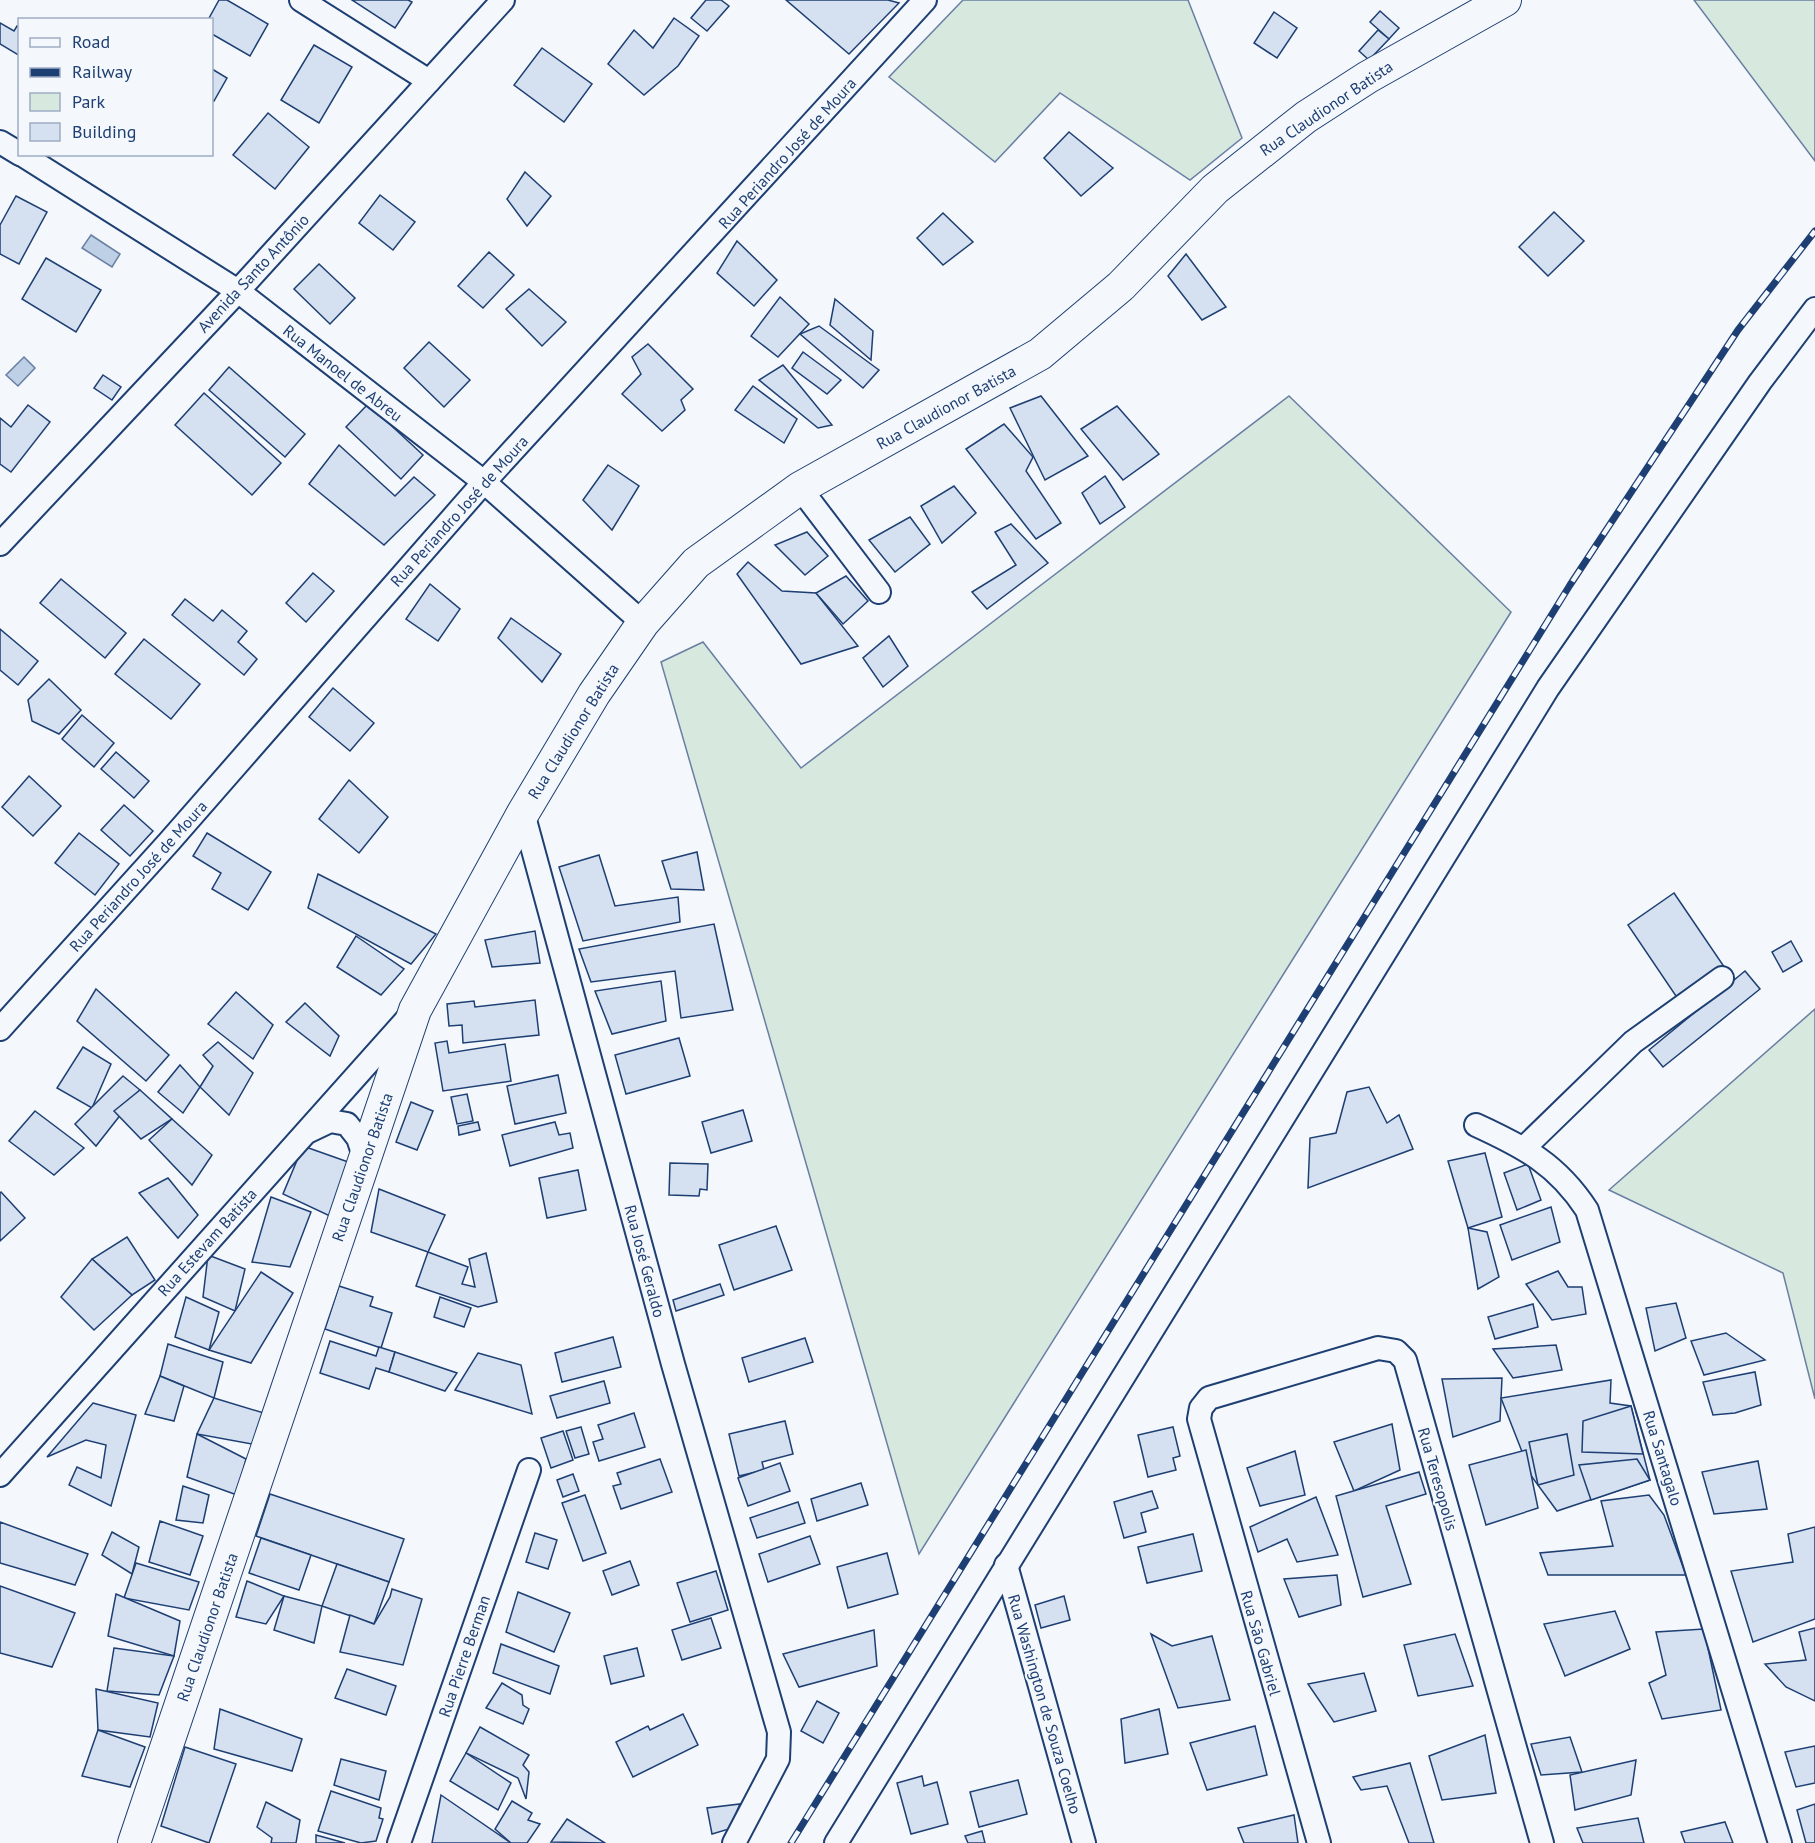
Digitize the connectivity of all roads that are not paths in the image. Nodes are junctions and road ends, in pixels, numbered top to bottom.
1 (302, 0) edge
2 (503, 0) edge
3 (926, 0) edge
4 (1505, 0) edge
5 (429, 81) junction
6 (0, 142) edge
7 (18, 153) edge
8 (23, 156) edge
9 (238, 291) junction
10 (1815, 309) edge
11 (484, 482) junction
12 (800, 488) junction
13 (4, 533) edge
14 (879, 592) dead end
15 (642, 623) junction
16 (523, 813) junction
17 (1722, 978) dead end
18 (415, 1010) junction
19 (0, 1029) edge
20 (1476, 1125) dead end
21 (303, 1135) junction
22 (1525, 1147) junction
23 (365, 1159) junction
24 (1204, 1442) joint
25 (528, 1470) dead end
26 (0, 1475) edge
27 (1006, 1565) junction
28 (134, 1843) edge
29 (399, 1843) edge
30 (734, 1843) edge
31 (836, 1843) edge
32 (1084, 1843) edge
33 (1318, 1843) edge
34 (1542, 1843) edge
35 (1780, 1843) edge

1 - 5 street
2 - 5 street, Avenida Santo Antônio
3 - 11 street, Rua Periandro José de Moura
4 - 12 main road, Rua Claudionor Batista
5 - 9 street, Avenida Santo Antônio
6 - 7 street, Rua Manoel de Abreu
8 - 9 street, Rua Manoel de Abreu
9 - 11 street, Rua Manoel de Abreu
9 - 13 street, Avenida Santo Antônio
10 - 27 street
11 - 15 street, Rua Manoel de Abreu
11 - 19 street, Rua Periandro José de Moura
12 - 14 street
12 - 15 main road, Rua Claudionor Batista
15 - 16 main road, Rua Claudionor Batista
16 - 18 main road, Rua Claudionor Batista
16 - 30 street, Rua José Geraldo
17 - 22 street
18 - 21 street, Rua Estevam Batista
18 - 23 main road, Rua Claudionor Batista
20 - 22 street, Rua Santagalo
21 - 23 street
21 - 26 street, Rua Estevam Batista
22 - 35 street, Rua Santagalo
23 - 28 main road, Rua Claudionor Batista
24 - 33 street, Rua São Gabriel
24 - 34 street, Rua Teresopolis
25 - 29 street, Rua Pierre Berman
27 - 31 street
27 - 32 street, Rua Washington de Souza Coelho

